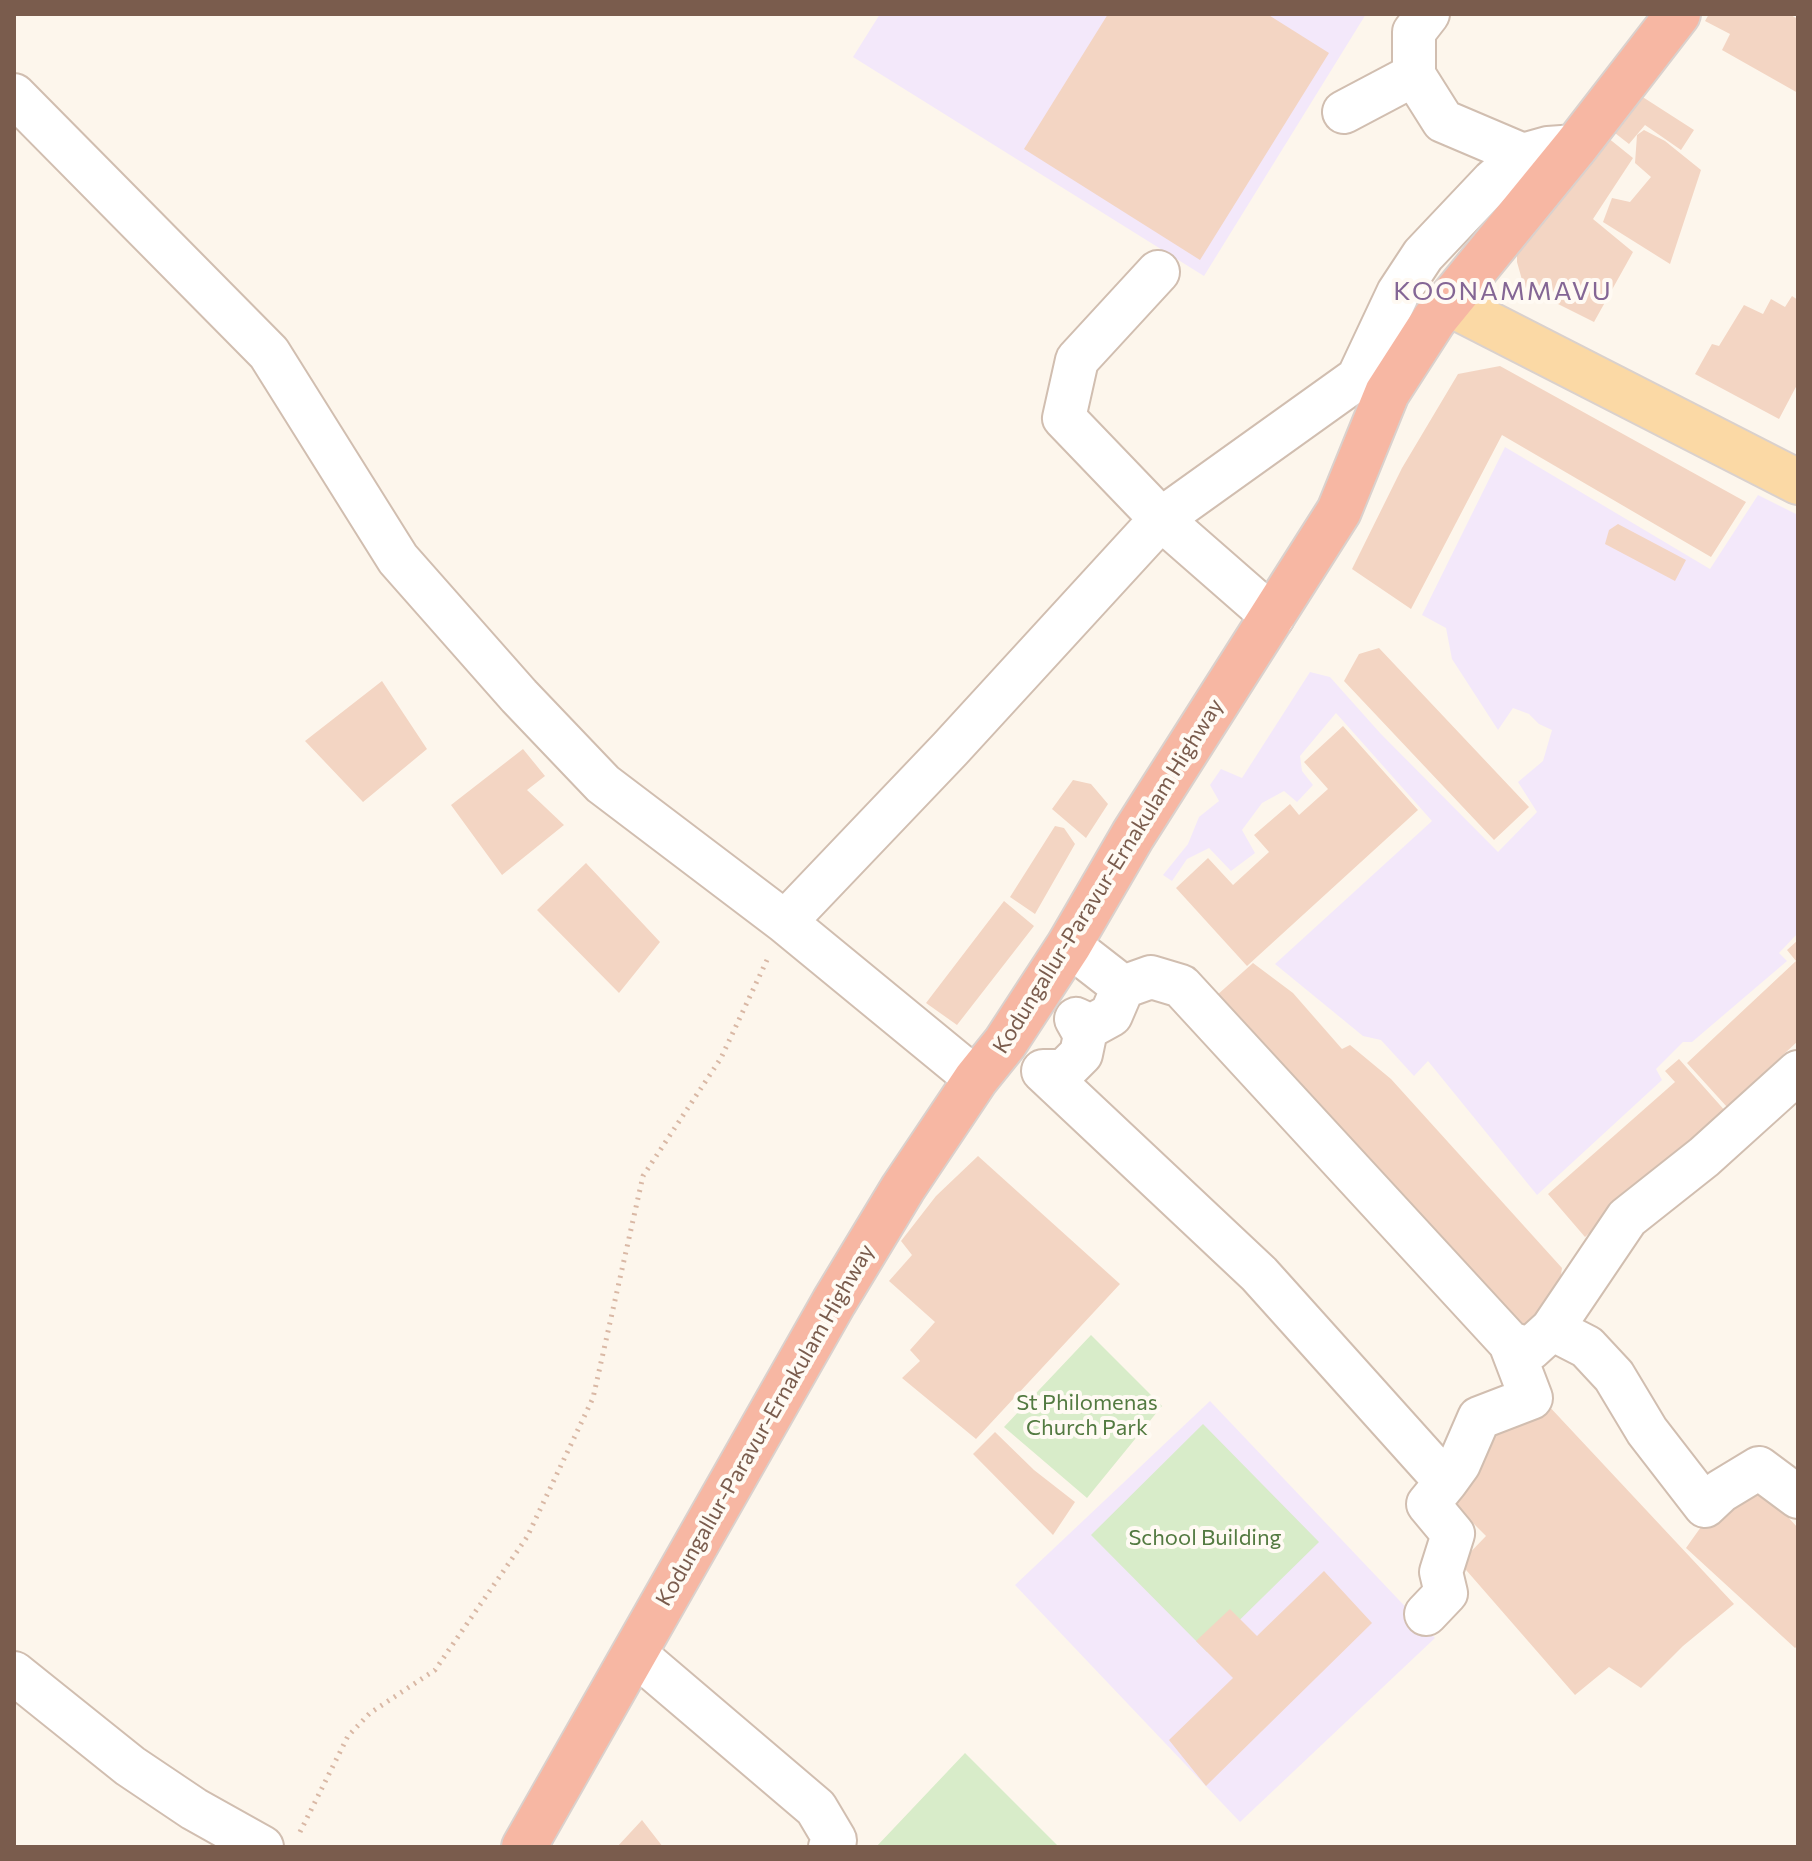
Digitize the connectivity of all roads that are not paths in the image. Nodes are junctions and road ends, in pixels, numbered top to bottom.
1 (1428, 14) edge
2 (1678, 14) edge
3 (1414, 75) junction
4 (14, 95) edge
5 (1344, 112) dead end
6 (1576, 146) junction
7 (1523, 155) junction
8 (1158, 272) dead end
9 (1448, 303) junction
10 (1372, 386) junction
11 (1798, 482) edge
12 (1161, 519) junction
13 (1273, 617) junction
14 (785, 922) junction
15 (1069, 945) junction
16 (1123, 987) junction
17 (1037, 993) junction
18 (1076, 1019) junction
19 (1005, 1043) junction
20 (1043, 1071) junction
21 (1798, 1072) edge
22 (976, 1079) junction
23 (1552, 1329) junction
24 (1510, 1343) junction
25 (1446, 1482) junction
26 (1798, 1497) edge
27 (1426, 1614) dead end
28 (634, 1653) junction
29 (14, 1673) edge
30 (281, 1840) edge
31 (524, 1847) edge
32 (830, 1847) edge

1 - 3 street
2 - 6 highway, Kodungallur-Paravur-Ernakulam Highway
3 - 5 street
3 - 7 street
4 - 14 street
6 - 7 street
6 - 9 highway, Kodungallur-Paravur-Ernakulam Highway
7 - 10 street
8 - 12 street
9 - 10 highway, Kodungallur-Paravur-Ernakulam Highway
9 - 11 main road
10 - 12 street
10 - 13 highway, Kodungallur-Paravur-Ernakulam Highway
12 - 13 street
12 - 14 street
13 - 15 highway, Kodungallur-Paravur-Ernakulam Highway
14 - 22 street
15 - 16 street
15 - 17 highway, Kodungallur-Paravur-Ernakulam Highway
16 - 18 street
16 - 24 street
17 - 18 street
17 - 19 highway, Kodungallur-Paravur-Ernakulam Highway
18 - 20 street
19 - 20 street
19 - 22 highway, Kodungallur-Paravur-Ernakulam Highway
20 - 25 street
21 - 23 street
22 - 28 highway, Kodungallur-Paravur-Ernakulam Highway
23 - 24 street
23 - 26 street
24 - 25 street
25 - 27 street
28 - 31 highway, Kodungallur-Paravur-Ernakulam Highway
28 - 32 street
29 - 30 street

